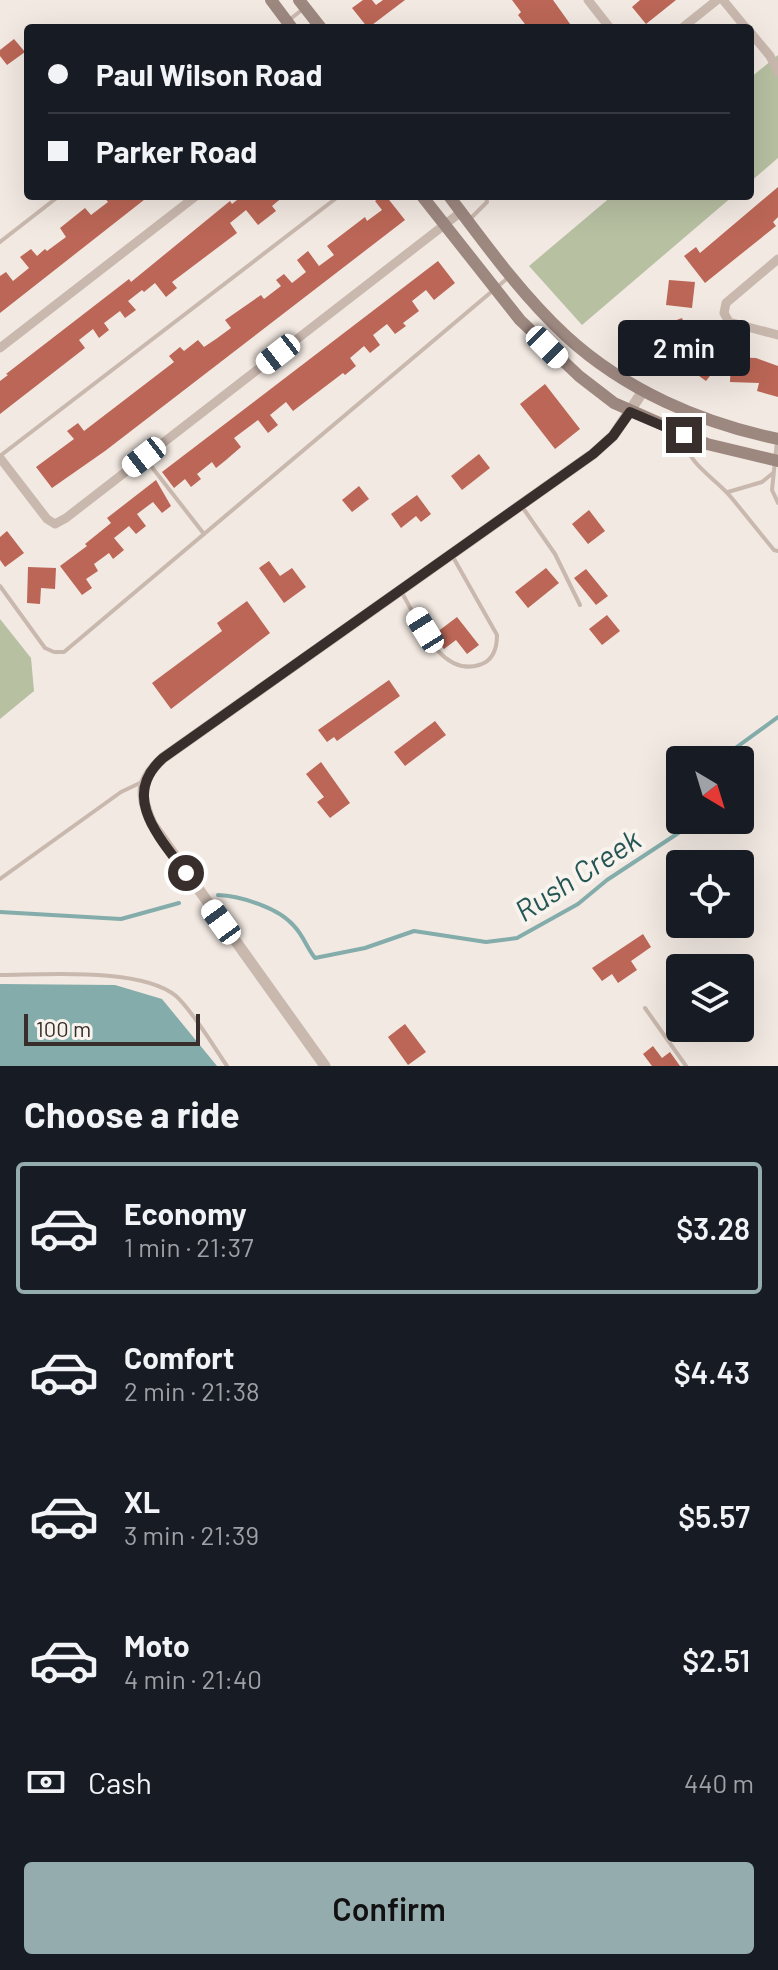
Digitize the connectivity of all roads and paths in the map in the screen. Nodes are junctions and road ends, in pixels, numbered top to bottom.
1 (271, 0) edge
2 (588, 0) edge
3 (720, 0) edge
4 (302, 4) edge
5 (285, 24) edge
6 (287, 24) edge
7 (318, 24) edge
8 (607, 24) edge
9 (687, 24) edge
10 (742, 24) edge
11 (754, 37) edge
12 (778, 72) edge
13 (54, 200) edge
14 (191, 200) edge
15 (334, 200) edge
16 (425, 200) edge
17 (452, 200) edge
18 (487, 200) edge
19 (464, 216) junction
20 (445, 225) junction
21 (0, 242) edge
22 (778, 259) edge
23 (511, 275) junction
24 (494, 289) junction
25 (778, 335) edge
26 (0, 348) edge
27 (643, 391) junction
28 (683, 410) junction
29 (630, 412) junction
30 (684, 435) junction
31 (778, 439) edge
32 (0, 457) edge
33 (144, 457) junction
34 (775, 465) edge
35 (727, 492) junction
36 (778, 503) edge
37 (521, 506) junction
38 (204, 534) junction
39 (778, 551) edge
40 (452, 555) junction
41 (0, 586) edge
42 (401, 591) junction
43 (580, 605) dead end
44 (145, 781) junction
45 (0, 879) edge
46 (0, 975) edge
47 (645, 1008) dead end
48 (227, 1066) edge
49 (325, 1066) edge
50 (686, 1066) edge

1 - 5 main road
2 - 8 street
3 - 9 street
3 - 10 street
4 - 6 lane
4 - 7 main road
11 - 12 street
13 - 21 lane
14 - 26 street
15 - 32 lane
16 - 20 main road
17 - 19 main road
18 - 19 lane
19 - 20 street
19 - 23 main road
20 - 24 main road
20 - 33 street
22 - 25 street
23 - 24 lane
23 - 27 main road
24 - 29 main road
24 - 38 lane
27 - 28 main road
27 - 29 street
28 - 30 lane
28 - 31 main road
29 - 30 main road
29 - 37 street
30 - 34 main road
30 - 35 lane
31 - 34 lane
32 - 33 street
33 - 38 lane
34 - 35 lane
34 - 36 lane
35 - 39 lane
37 - 40 street
37 - 43 lane
38 - 41 lane
40 - 42 street
40 - 42 lane
42 - 44 street
44 - 45 lane
44 - 49 street
46 - 48 lane
47 - 50 lane

